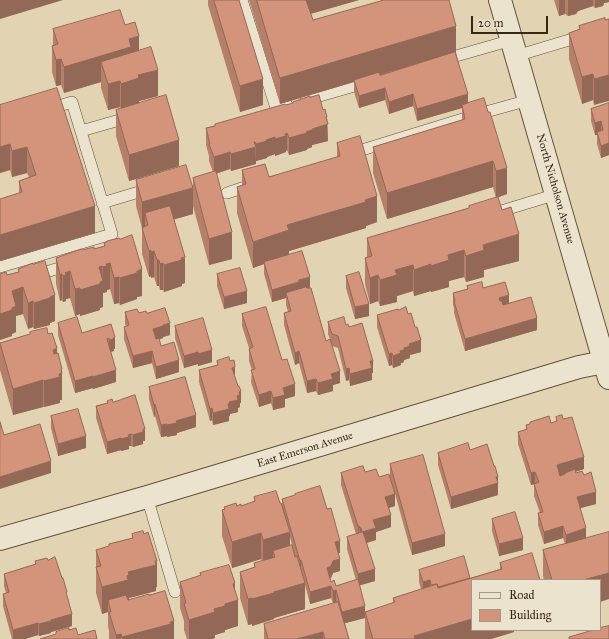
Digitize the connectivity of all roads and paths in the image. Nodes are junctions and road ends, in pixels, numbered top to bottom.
1 (242, 0) edge
2 (500, 0) edge
3 (609, 28) edge
4 (514, 48) junction
5 (434, 62) edge
6 (375, 80) edge
7 (529, 100) junction
8 (36, 112) edge
9 (138, 115) edge
10 (81, 131) junction
11 (339, 158) edge
12 (264, 181) edge
13 (161, 185) edge
14 (227, 193) dead end
15 (557, 194) junction
16 (102, 203) junction
17 (486, 216) edge
18 (76, 263) edge
19 (0, 267) edge
20 (23, 279) edge
21 (608, 367) edge
22 (147, 497) junction
23 (0, 539) edge
24 (175, 592) dead end

1 - 6 lane
2 - 4 street, North Nicholson Avenue
3 - 4 lane
4 - 5 lane
4 - 7 street, North Nicholson Avenue
7 - 11 lane
7 - 15 street, North Nicholson Avenue
8 - 10 lane
9 - 10 lane
10 - 16 lane
12 - 14 lane
13 - 16 lane
15 - 17 lane
15 - 21 street, North Nicholson Avenue
16 - 19 lane
18 - 20 lane
21 - 22 street, East Emerson Avenue
22 - 23 street, East Emerson Avenue
22 - 24 lane

